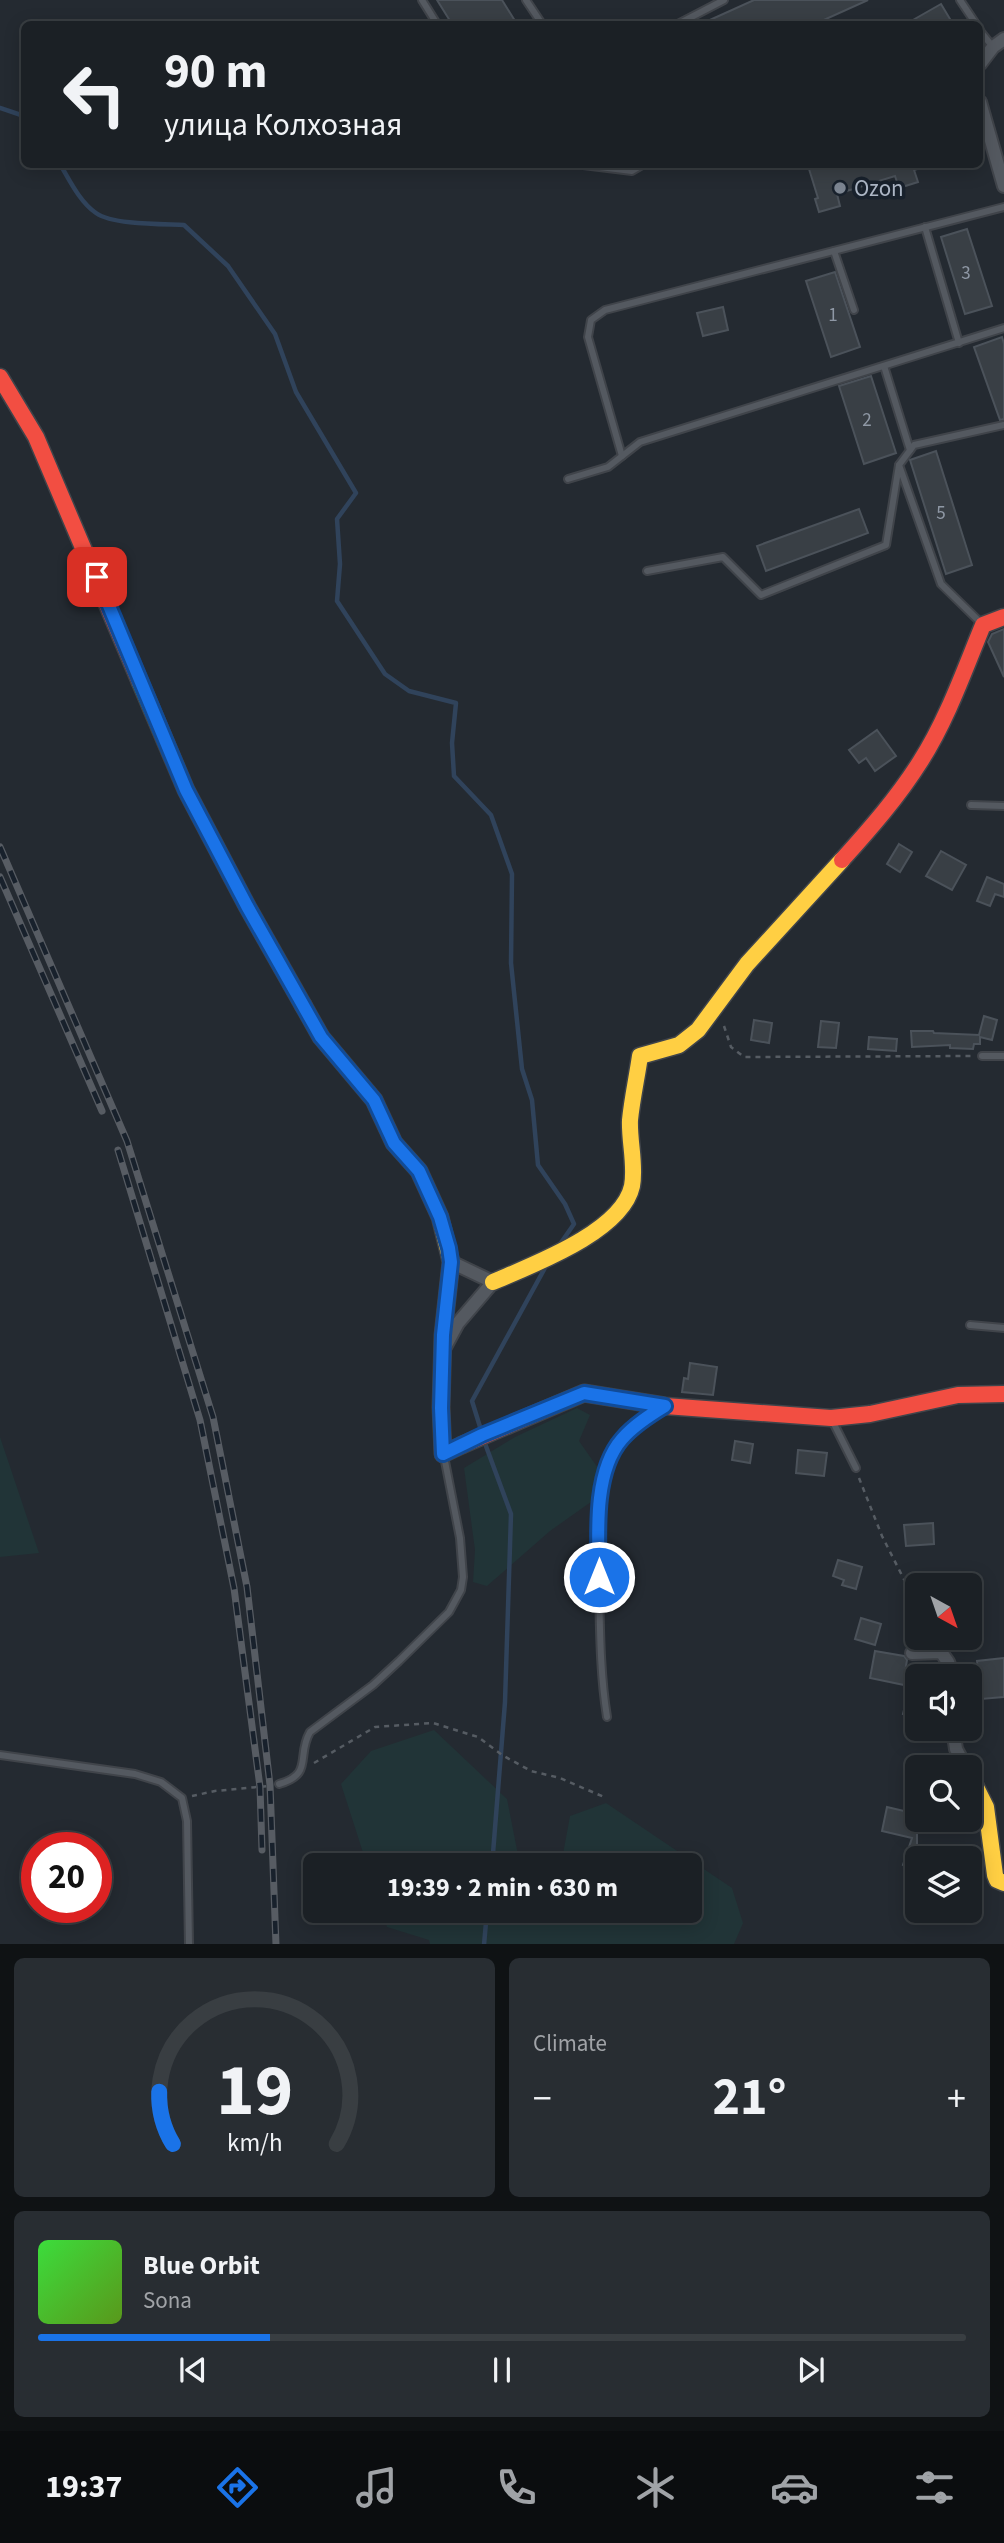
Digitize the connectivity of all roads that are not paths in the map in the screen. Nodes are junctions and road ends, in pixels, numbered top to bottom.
1 (422, 0) edge
2 (526, 0) edge
3 (724, 0) edge
4 (960, 0) edge
5 (696, 15) junction
6 (436, 21) edge
7 (540, 21) edge
8 (684, 21) edge
9 (699, 21) edge
10 (974, 21) edge
11 (983, 33) edge
12 (999, 43) edge
13 (983, 61) edge
14 (983, 112) edge
15 (608, 168) edge
16 (637, 168) edge
17 (1004, 186) edge
18 (1004, 207) edge
19 (925, 227) junction
20 (834, 251) junction
21 (854, 310) dead end
22 (1004, 328) edge
23 (959, 343) junction
24 (884, 366) junction
25 (0, 377) edge
26 (1004, 425) edge
27 (910, 450) junction
28 (622, 456) junction
29 (899, 465) junction
30 (568, 479) dead end
31 (647, 571) dead end
32 (1004, 617) edge
33 (983, 625) junction
34 (971, 805) dead end
35 (1004, 806) edge
36 (982, 1056) road end
37 (1004, 1056) edge
38 (451, 1262) junction
39 (493, 1282) junction
40 (970, 1325) dead end
41 (1004, 1328) edge
42 (444, 1351) junction
43 (1004, 1394) edge
44 (665, 1406) junction
45 (831, 1418) junction
46 (443, 1454) junction
47 (856, 1468) road end
48 (912, 1653) dead end
49 (949, 1664) edge
50 (607, 1717) dead end
51 (0, 1755) edge
52 (278, 1784) road end
53 (982, 1799) edge
54 (1004, 1883) edge
55 (189, 1944) edge

1 - 6 lane
2 - 7 lane
3 - 5 lane
4 - 10 lane
5 - 8 lane
5 - 9 lane
11 - 12 lane
12 - 13 street
14 - 17 street
15 - 16 lane
18 - 19 lane
19 - 20 lane
19 - 23 lane
20 - 21 lane
20 - 28 lane
22 - 23 lane
23 - 24 lane
24 - 27 lane
24 - 28 lane
25 - 38 street
26 - 27 lane
27 - 29 lane
28 - 30 lane
29 - 31 lane
29 - 33 lane
32 - 33 street
33 - 39 street
34 - 35 lane
36 - 37 lane
38 - 39 street
38 - 42 street
39 - 42 street
40 - 41 lane
42 - 46 street
43 - 45 street
44 - 45 street
44 - 46 street
44 - 50 lane
45 - 47 lane
46 - 52 lane
48 - 49 street
51 - 55 lane
53 - 54 street

